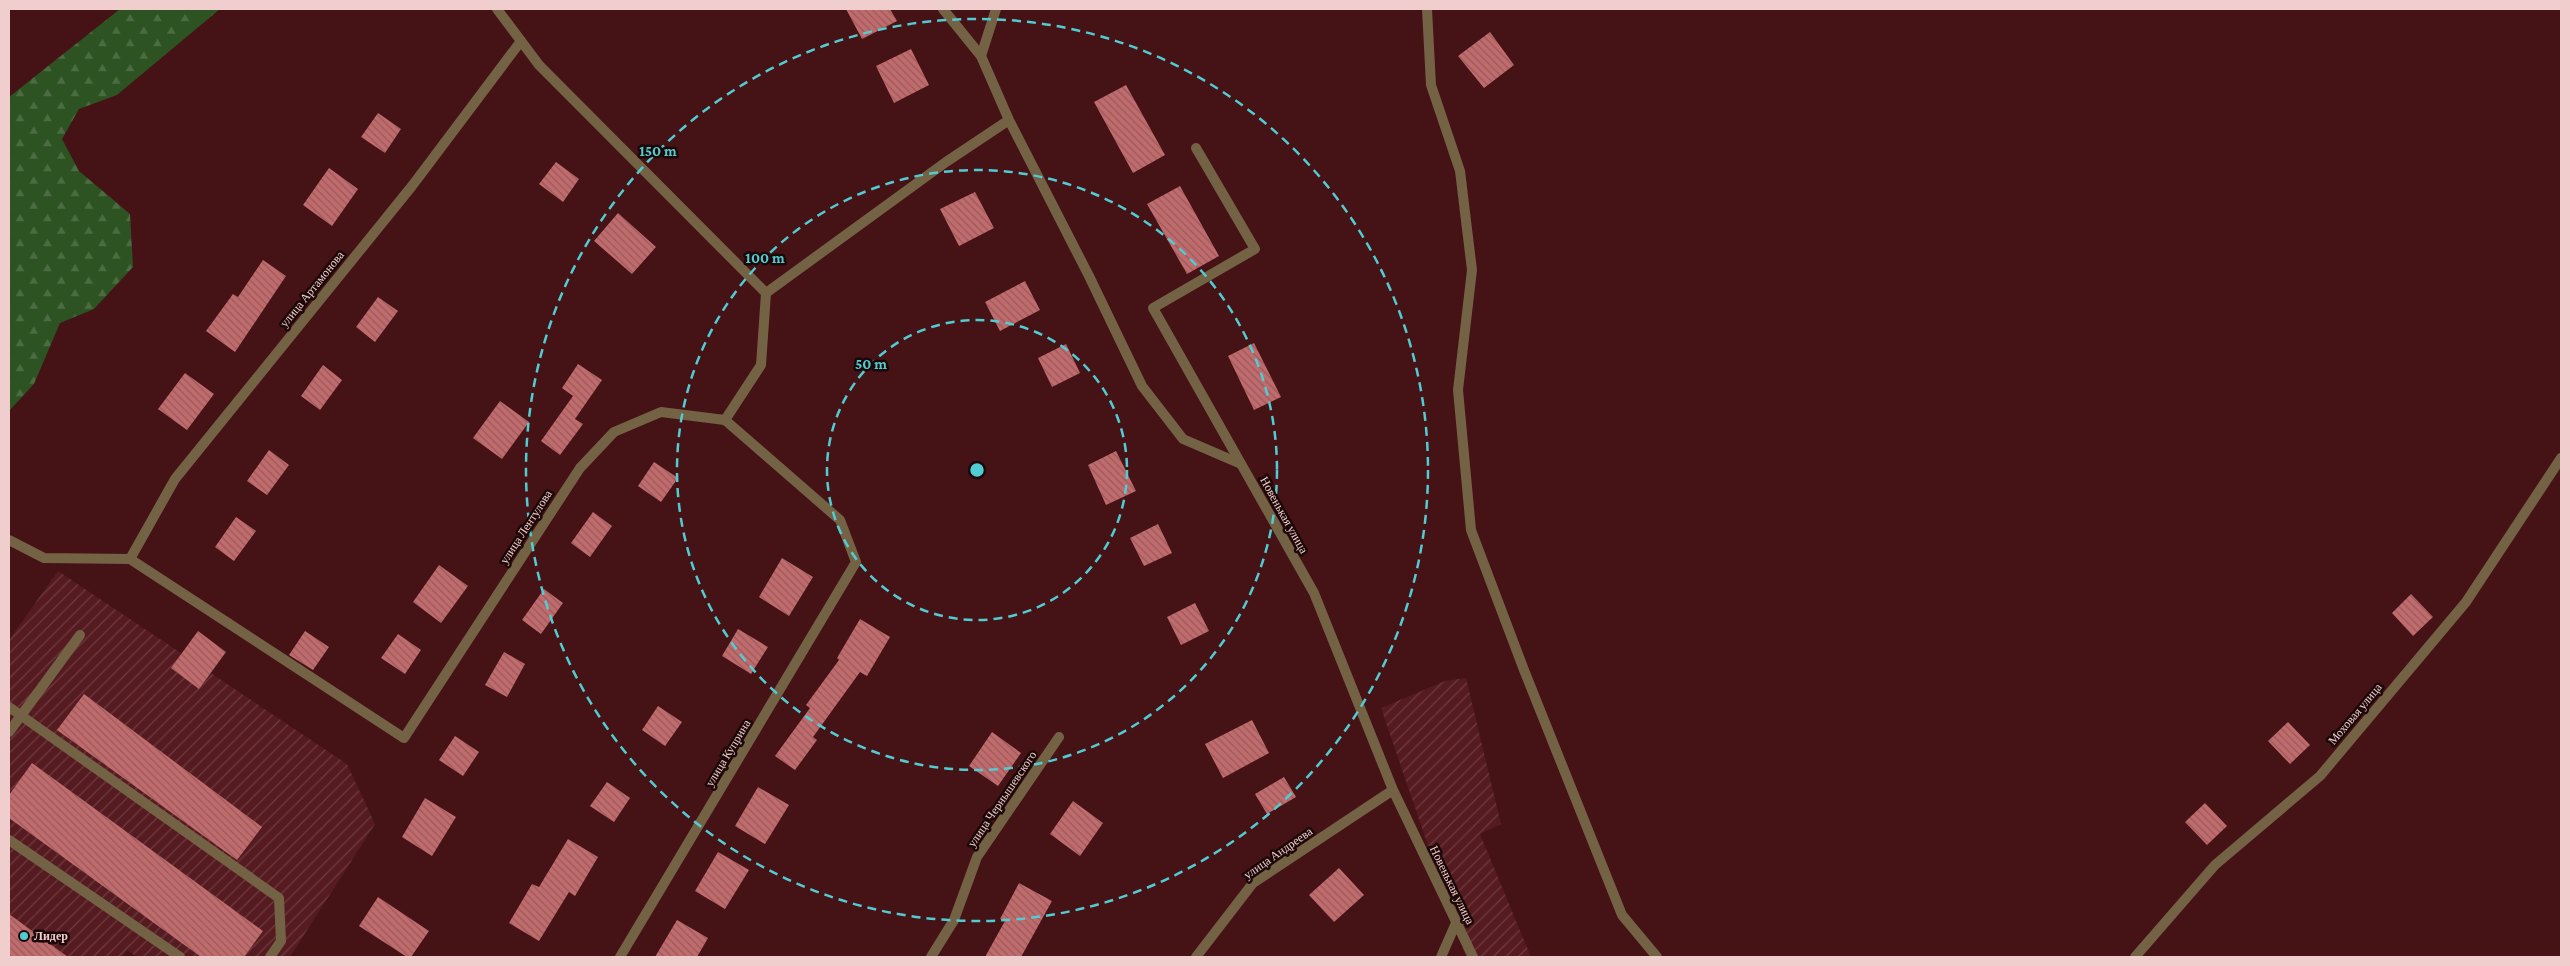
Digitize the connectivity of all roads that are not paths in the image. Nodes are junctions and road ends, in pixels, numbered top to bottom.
1 (497, 9) edge
2 (943, 9) edge
3 (996, 9) edge
4 (1427, 9) edge
5 (521, 42) junction
6 (981, 56) junction
7 (1009, 120) junction
8 (1196, 148) dead end
9 (766, 293) junction
10 (725, 420) junction
11 (2561, 458) edge
12 (1241, 464) junction
13 (9, 540) edge
14 (130, 559) junction
15 (80, 635) dead end
16 (9, 707) edge
17 (20, 715) junction
18 (9, 732) edge
19 (1059, 737) dead end
20 (1393, 790) junction
21 (9, 840) edge
22 (1456, 923) junction
23 (180, 957) edge
24 (270, 957) edge
25 (620, 957) edge
26 (931, 957) edge
27 (1196, 957) edge
28 (1441, 957) edge
29 (1473, 957) edge
30 (1657, 957) edge
31 (2135, 957) edge

1 - 5 street
2 - 6 street
3 - 6 street
4 - 30 street
5 - 9 street
5 - 14 street, улица Артамонова
6 - 7 street
7 - 9 street
7 - 12 street
8 - 12 street, Новенькая улица
9 - 10 street
10 - 14 street, улица Лентулова
10 - 25 street, улица Куприна
11 - 31 street, Моховая улица
12 - 20 street, Новенькая улица
13 - 14 street
15 - 17 street
16 - 17 street
17 - 18 street
17 - 24 street
19 - 26 street, улица Чернышевского
20 - 22 street, Новенькая улица
20 - 27 street, улица Андреева
21 - 23 street
22 - 28 street
22 - 29 street, Новенькая улица

